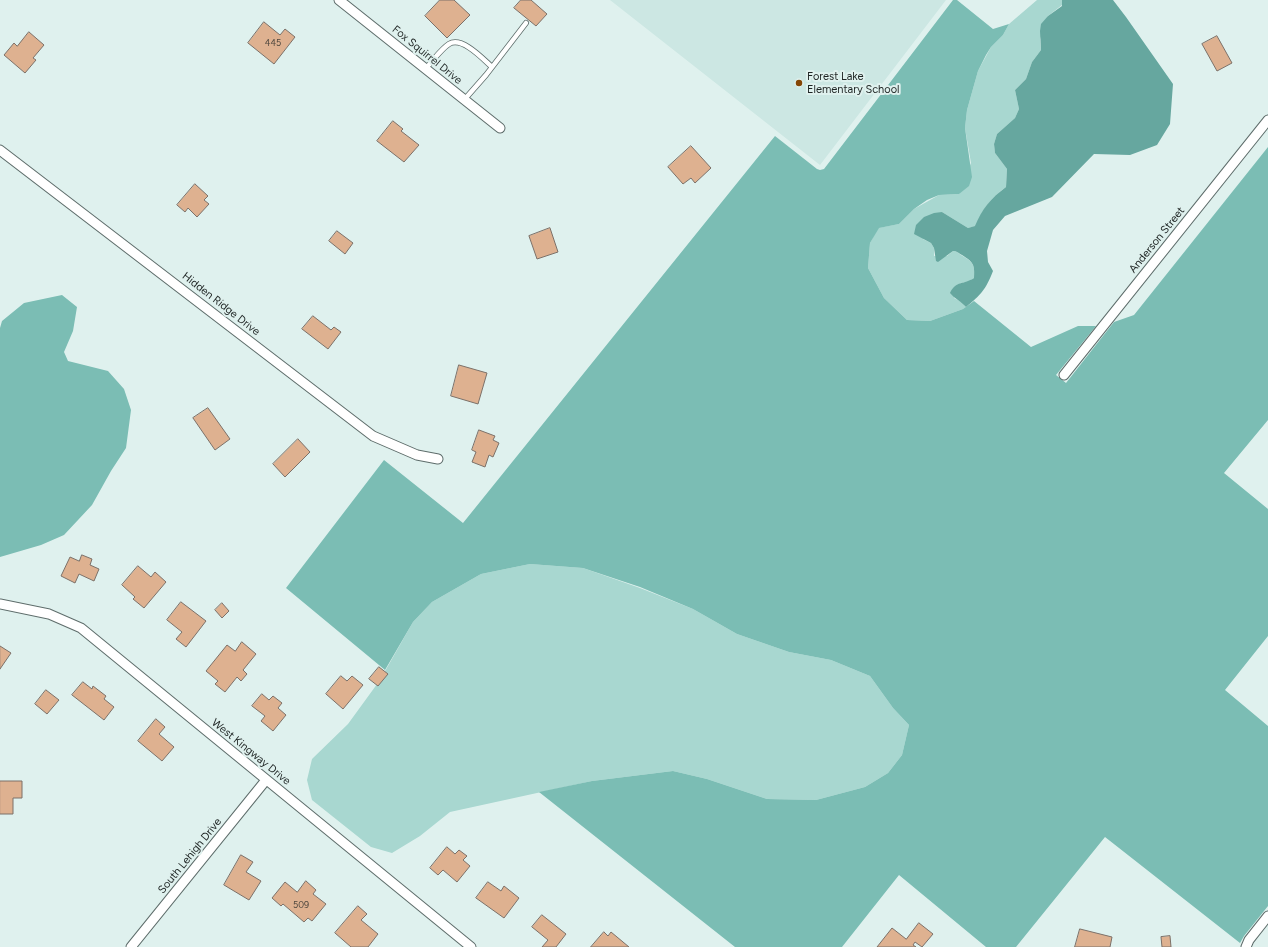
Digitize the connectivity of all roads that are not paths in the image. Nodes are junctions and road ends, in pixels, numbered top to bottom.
1 (339, 0) edge
2 (526, 23) dead end
3 (492, 67) junction
4 (425, 69) junction
5 (464, 100) junction
6 (1268, 120) edge
7 (500, 128) dead end
8 (0, 150) edge
9 (1064, 375) dead end
10 (438, 459) dead end
11 (0, 604) edge
12 (266, 780) junction
13 (1268, 916) edge
14 (131, 947) edge
15 (471, 947) edge
16 (1246, 947) edge

1 - 4 street, Fox Squirrel Drive
2 - 3 lane
3 - 4 lane
3 - 5 lane
4 - 5 street, Fox Squirrel Drive
5 - 7 street, Fox Squirrel Drive
6 - 9 street, Anderson Street
8 - 10 street, Hidden Ridge Drive
11 - 12 street, West Kingway Drive
12 - 14 street, South Lehigh Drive
12 - 15 street, West Kingway Drive
13 - 16 street

